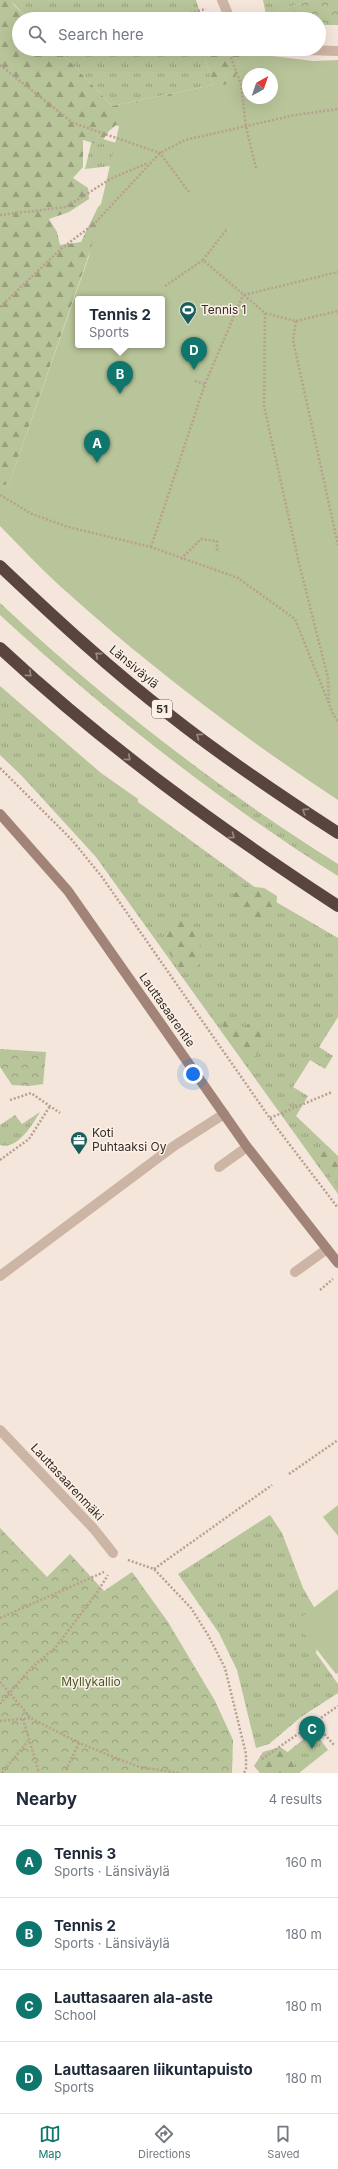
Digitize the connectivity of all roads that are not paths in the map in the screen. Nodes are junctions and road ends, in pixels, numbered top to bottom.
1 (223, 2) edge
2 (227, 12) edge
3 (326, 51) edge
4 (338, 51) edge
5 (0, 566) edge
6 (0, 648) edge
7 (0, 814) edge
8 (338, 832) edge
9 (338, 906) edge
10 (224, 1114) junction
11 (247, 1147) junction
12 (219, 1166) dead end
13 (327, 1249) junction
14 (338, 1263) edge
15 (295, 1272) dead end
16 (0, 1276) edge
17 (0, 1430) edge
18 (113, 1553) road end

1 - 2 street
3 - 4 street
8 -> 5 highway, Länsiväylä / 51
6 -> 9 highway
7 - 10 main road, Lauttasaarentie
10 - 11 main road, Lauttasaarentie
10 - 16 street
11 - 12 street
11 - 13 main road, Lauttasaarentie
13 - 14 main road, Lauttasaarentie
13 - 15 street
17 - 18 street, Lauttasaarenmäki

